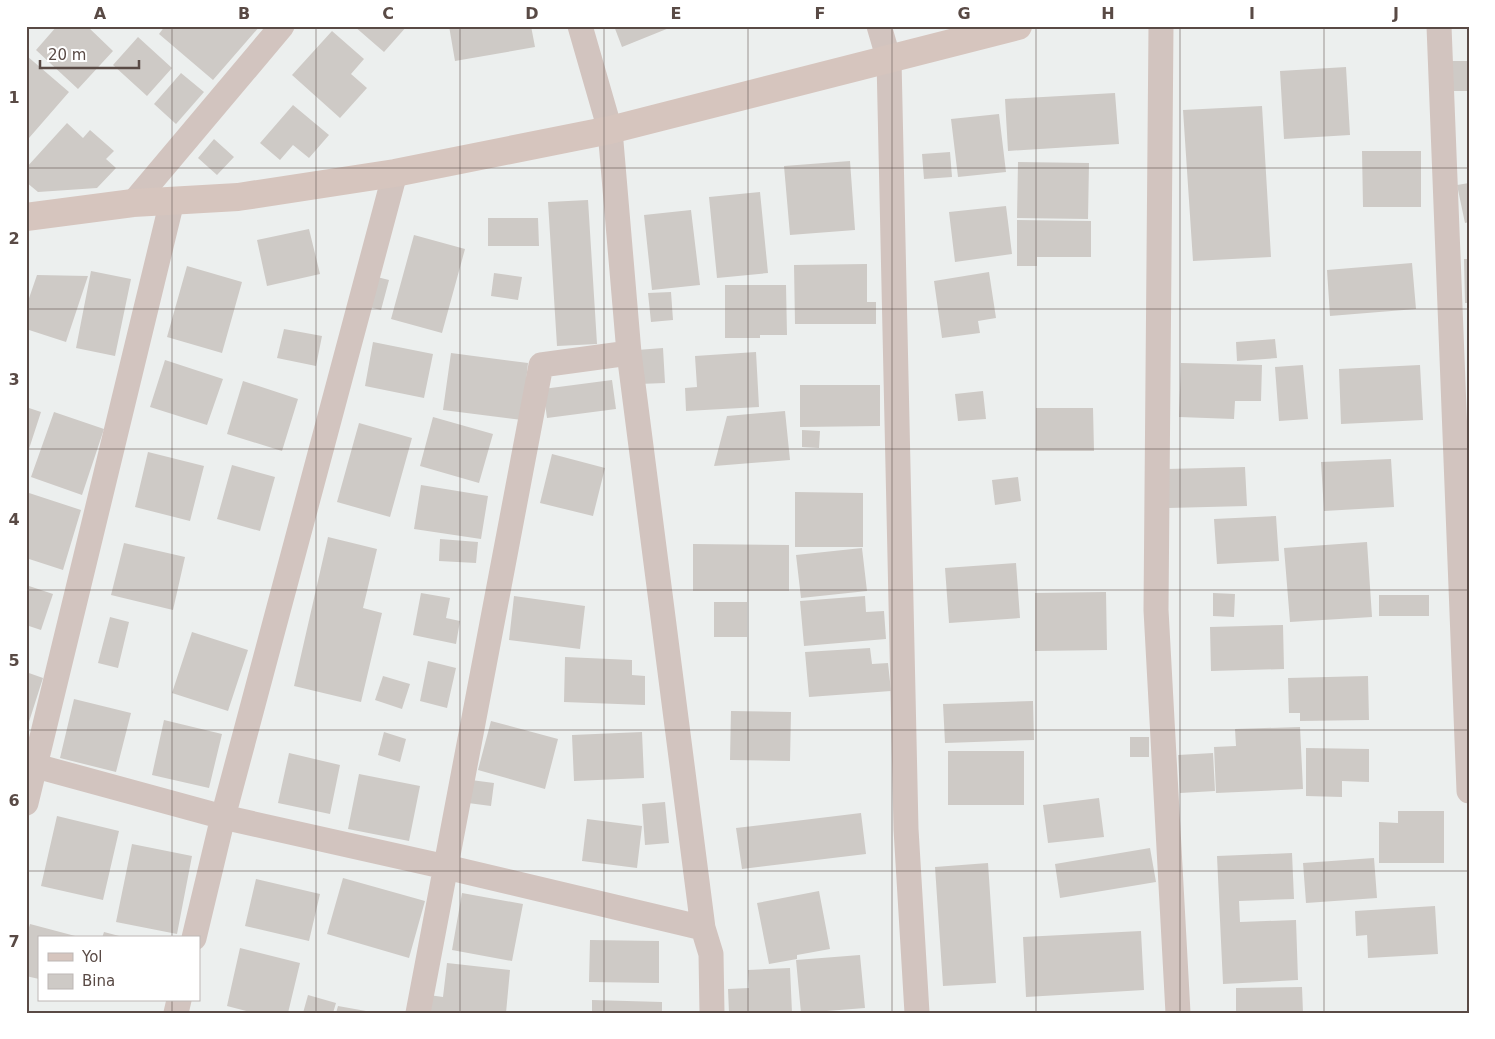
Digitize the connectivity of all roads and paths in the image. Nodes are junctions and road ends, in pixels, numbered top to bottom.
1 (282, 26) edge
2 (580, 26) edge
3 (880, 26) edge
4 (1018, 26) edge
5 (1161, 26) edge
6 (1438, 26) edge
7 (890, 60) junction
8 (610, 130) junction
9 (395, 173) junction
10 (172, 201) junction
11 (133, 202) junction
12 (26, 218) edge
13 (629, 353) junction
14 (36, 766) junction
15 (1469, 790) edge
16 (26, 803) edge
17 (223, 817) junction
18 (446, 867) junction
19 (703, 928) junction
20 (194, 936) edge
21 (418, 1013) edge
22 (712, 1013) edge
23 (917, 1013) edge
24 (1178, 1013) edge

1 - 11 street
2 - 8 street
3 - 7 street
4 - 7 street
5 - 24 street
6 - 15 street
7 - 8 street
7 - 23 street
8 - 9 street
8 - 13 street
9 - 10 street
9 - 17 street
10 - 11 street
10 - 14 street
11 - 12 street
13 - 18 street
13 - 19 street
14 - 16 street
14 - 17 street
17 - 18 street
17 - 20 street
18 - 19 street
18 - 21 street
19 - 22 street

